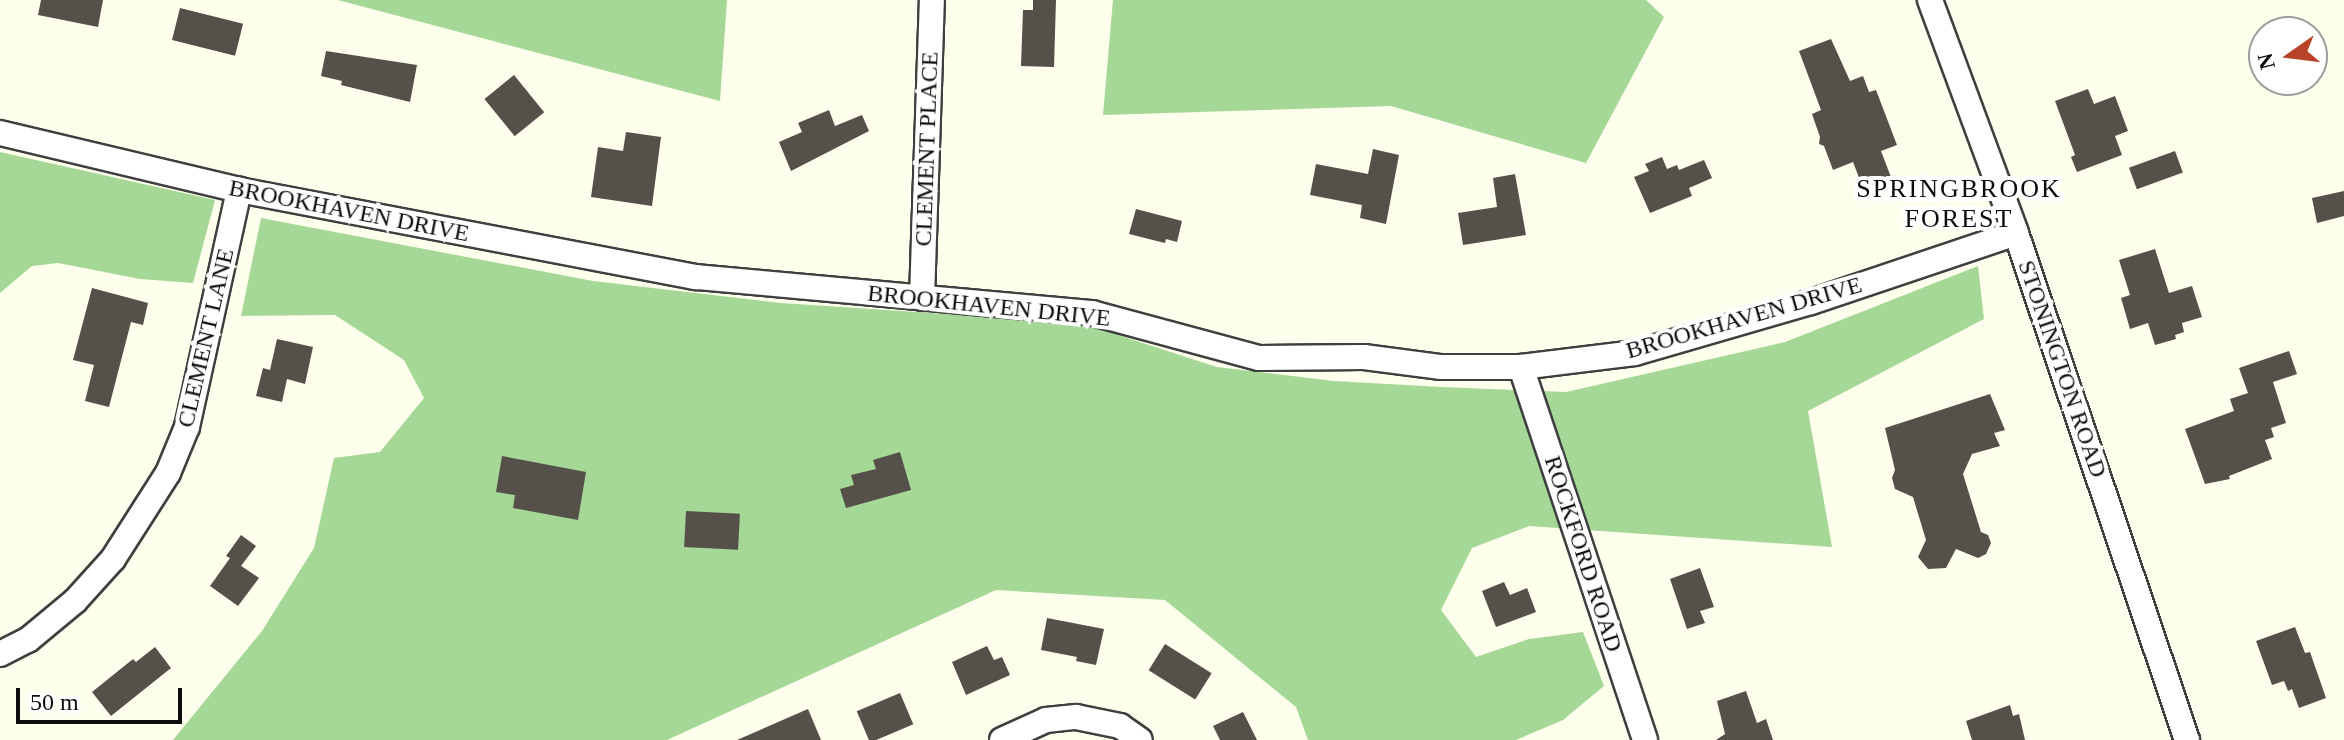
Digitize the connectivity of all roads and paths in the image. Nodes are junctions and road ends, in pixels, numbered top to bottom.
1 (932, 0) edge
2 (1930, 0) edge
3 (0, 133) edge
4 (239, 190) junction
5 (2016, 233) junction
6 (922, 298) junction
7 (1521, 367) junction
8 (0, 654) edge
9 (1002, 740) edge
10 (1140, 740) edge
11 (1645, 740) edge
12 (2187, 740) edge

1 - 6 street, CLEMENT PLACE
2 - 5 street, STONINGTON ROAD
3 - 4 street, BROOKHAVEN DRIVE
4 - 6 street, BROOKHAVEN DRIVE
4 - 8 street, CLEMENT LANE
5 - 7 street, BROOKHAVEN DRIVE
5 - 12 street, STONINGTON ROAD
6 - 7 street, BROOKHAVEN DRIVE
7 - 11 street, ROCKFORD ROAD
9 - 10 street

